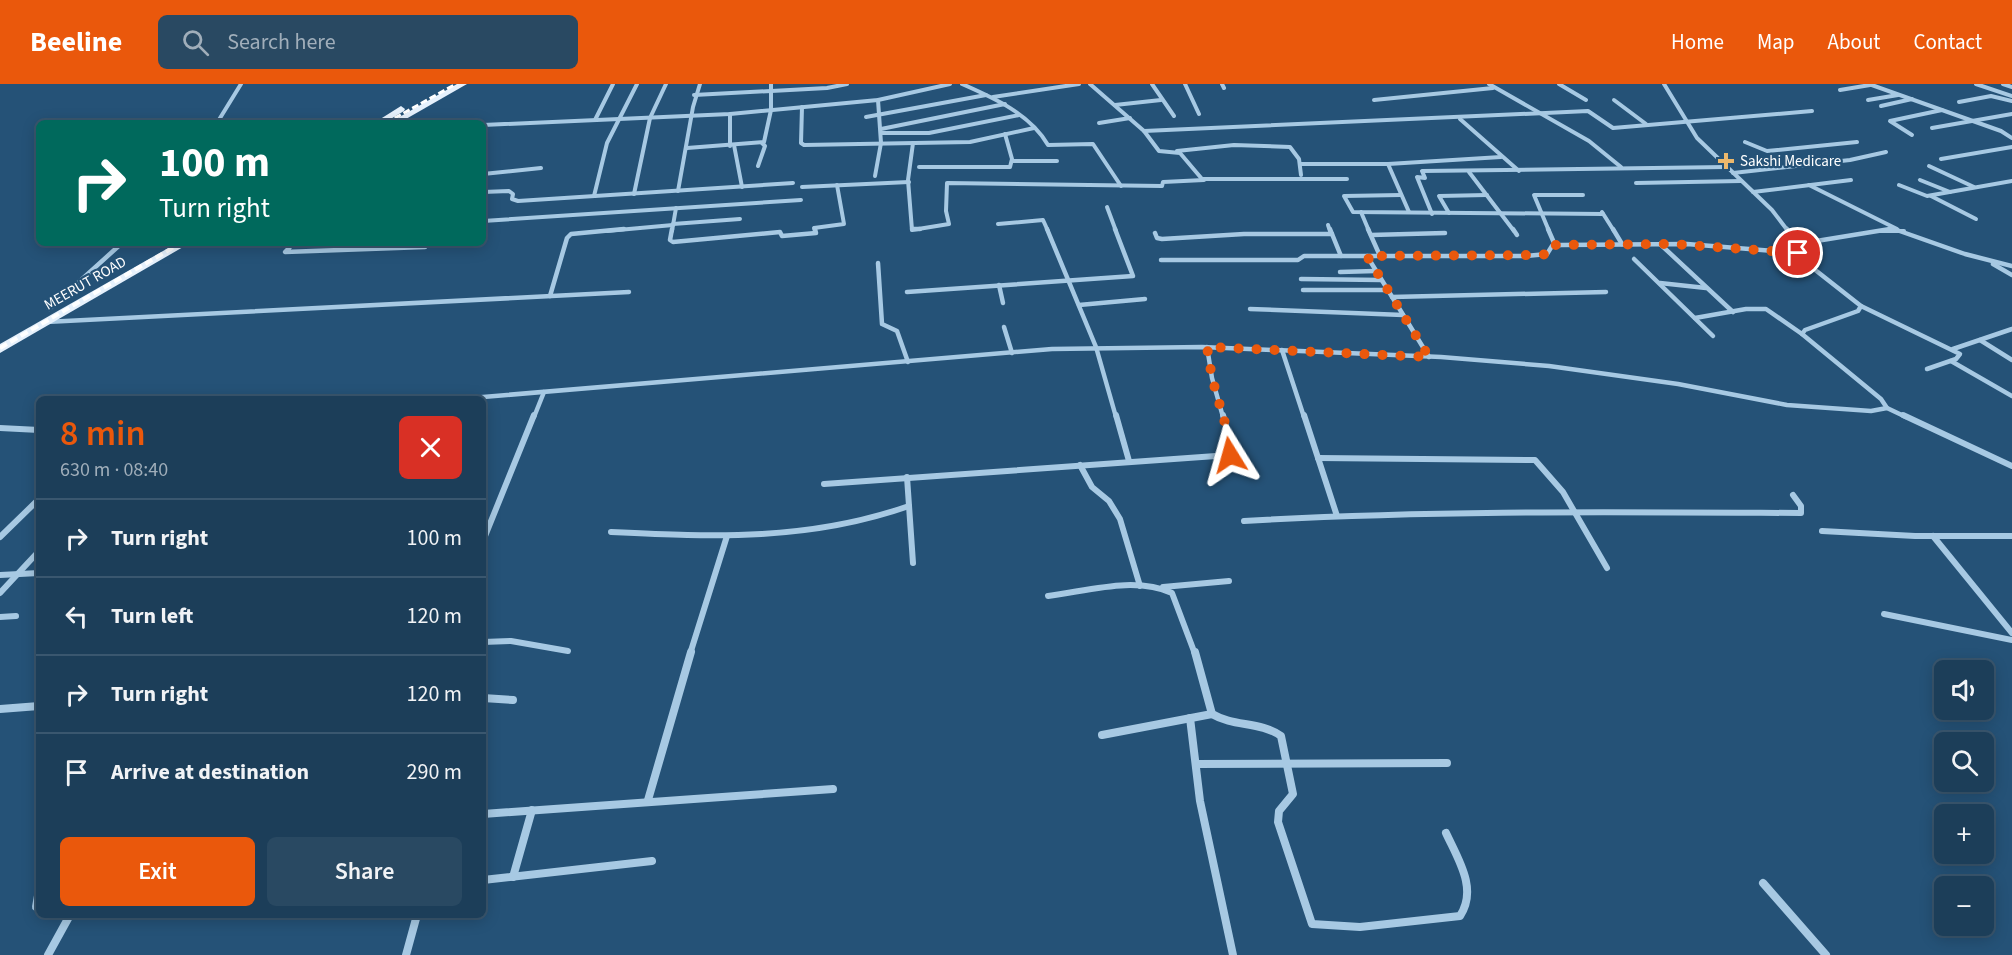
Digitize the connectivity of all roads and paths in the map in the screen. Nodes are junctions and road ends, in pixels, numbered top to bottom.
1 (241, 84) edge
2 (447, 84) edge
3 (463, 84) edge
4 (614, 84) edge
5 (637, 84) edge
6 (666, 84) edge
7 (700, 84) edge
8 (771, 84) edge
9 (805, 84) edge
10 (848, 84) edge
11 (950, 84) edge
12 (962, 84) edge
13 (1079, 84) edge
14 (1090, 84) edge
15 (1152, 84) edge
16 (1185, 84) edge
17 (1489, 84) edge
18 (1559, 84) edge
19 (1664, 84) edge
20 (1870, 84) edge
21 (1976, 84) edge
22 (2003, 84) edge
23 (1060, 85) edge
24 (1494, 87) junction
25 (2012, 87) edge
26 (805, 89) junction
27 (1840, 90) dead end
28 (772, 92) junction
29 (986, 94) junction
30 (1899, 94) junction
31 (694, 95) junction
32 (2012, 96) edge
33 (993, 97) junction
34 (1586, 99) dead end
35 (1912, 99) junction
36 (878, 100) junction
37 (1161, 100) junction
38 (1374, 100) dead end
39 (1614, 100) dead end
40 (1868, 100) dead end
41 (2012, 101) edge
42 (1959, 102) dead end
43 (1005, 104) junction
44 (1115, 105) junction
45 (1881, 106) dead end
46 (802, 107) junction
47 (771, 110) junction
48 (1943, 110) junction
49 (1812, 111) dead end
50 (730, 114) junction
51 (1199, 114) dead end
52 (2012, 114) edge
53 (878, 115) junction
54 (1019, 115) junction
55 (1547, 115) junction
56 (1174, 116) dead end
57 (692, 117) junction
58 (866, 117) dead end
59 (650, 118) junction
60 (1130, 118) junction
61 (1460, 118) junction
62 (219, 120) edge
63 (383, 120) edge
64 (398, 120) edge
65 (595, 120) junction
66 (616, 120) junction
67 (1685, 121) junction
68 (1976, 122) junction
69 (1099, 123) dead end
70 (1647, 124) junction
71 (486, 125) edge
72 (1034, 128) junction
73 (1932, 128) dead end
74 (881, 131) junction
75 (1144, 131) junction
76 (1005, 134) junction
77 (1912, 135) dead end
78 (2012, 138) edge
79 (1745, 142) dead end
80 (1857, 142) dead end
81 (762, 143) junction
82 (881, 143) junction
83 (913, 143) junction
84 (732, 145) junction
85 (2012, 147) edge
86 (687, 148) junction
87 (2001, 149) junction
88 (1177, 151) junction
89 (1886, 152) dead end
90 (2012, 153) edge
91 (1968, 154) junction
92 (1500, 157) junction
93 (1941, 159) dead end
94 (1978, 159) dead end
95 (1012, 161) junction
96 (1057, 161) dead end
97 (1301, 164) junction
98 (1388, 164) junction
99 (758, 166) dead end
100 (1929, 166) dead end
101 (920, 167) dead end
102 (1621, 167) junction
103 (1726, 167) junction
104 (541, 168) dead end
105 (1005, 168) junction
106 (1519, 171) junction
107 (1469, 172) junction
108 (1733, 173) junction
109 (486, 174) edge
110 (1301, 175) dead end
111 (875, 176) dead end
112 (1347, 179) dead end
113 (1204, 180) junction
114 (1851, 180) dead end
115 (1920, 180) dead end
116 (1741, 181) junction
117 (2012, 181) edge
118 (909, 182) junction
119 (1006, 182) junction
120 (794, 183) dead end
121 (1636, 183) dead end
122 (837, 185) junction
123 (1809, 185) junction
124 (1899, 185) dead end
125 (1121, 186) junction
126 (742, 187) junction
127 (802, 187) dead end
128 (1975, 187) junction
129 (678, 191) junction
130 (486, 192) edge
131 (1753, 192) junction
132 (1950, 192) junction
133 (634, 194) junction
134 (1401, 195) junction
135 (1487, 195) junction
136 (1583, 195) dead end
137 (594, 196) junction
138 (1930, 196) junction
139 (801, 200) dead end
140 (1427, 200) junction
141 (1441, 200) junction
142 (1107, 207) dead end
143 (676, 208) junction
144 (1361, 212) junction
145 (1409, 212) junction
146 (1449, 213) junction
147 (1500, 213) junction
148 (1541, 213) junction
149 (1432, 214) junction
150 (740, 219) dead end
151 (1976, 219) dead end
152 (486, 221) edge
153 (673, 224) junction
154 (998, 224) dead end
155 (1328, 225) dead end
156 (1899, 230) junction
157 (1155, 233) dead end
158 (1444, 233) dead end
159 (1332, 234) junction
160 (1371, 235) junction
161 (1517, 236) dead end
162 (1622, 244) junction
163 (1660, 244) junction
164 (1798, 244) junction
165 (1555, 245) junction
166 (119, 246) edge
167 (164, 246) edge
168 (180, 246) edge
169 (291, 246) edge
170 (425, 247) dead end
171 (1798, 253) junction
172 (1341, 256) junction
173 (1367, 256) junction
174 (1380, 256) junction
175 (1635, 259) dead end
176 (1161, 260) dead end
177 (1988, 260) junction
178 (878, 262) dead end
179 (2012, 266) edge
180 (1375, 271) junction
181 (1340, 272) dead end
182 (2012, 275) edge
183 (1300, 279) dead end
184 (1332, 280) junction
185 (1381, 280) junction
186 (1068, 281) junction
187 (1660, 283) junction
188 (999, 285) junction
189 (1707, 288) junction
190 (1303, 290) dead end
191 (1336, 290) junction
192 (1387, 290) junction
193 (629, 292) dead end
194 (907, 292) dead end
195 (1606, 292) dead end
196 (550, 296) junction
197 (1392, 297) junction
198 (1145, 299) dead end
199 (1003, 303) dead end
200 (1079, 305) junction
201 (1861, 306) junction
202 (49, 309) junction
203 (1250, 309) dead end
204 (1733, 312) junction
205 (1403, 315) junction
206 (1695, 318) junction
207 (45, 322) junction
208 (1004, 327) dead end
209 (2012, 329) edge
210 (1802, 334) junction
211 (1713, 336) dead end
212 (0, 338) edge
213 (1980, 340) junction
214 (1096, 347) junction
215 (1207, 347) junction
216 (0, 349) edge
217 (1953, 349) junction
218 (1282, 350) junction
219 (1012, 353) junction
220 (1429, 357) junction
221 (1952, 360) junction
222 (2012, 360) edge
223 (908, 362) junction
224 (1927, 369) dead end
225 (544, 392) junction
226 (2012, 396) edge
227 (486, 397) edge
228 (1887, 408) junction
229 (0, 428) edge
230 (36, 430) edge
231 (1318, 458) junction
232 (1130, 461) junction
233 (1080, 465) junction
234 (2012, 466) edge
235 (907, 477) junction
236 (824, 484) dead end
237 (1792, 495) dead end
238 (36, 502) edge
239 (909, 506) junction
240 (1575, 513) junction
241 (1337, 516) junction
242 (1244, 521) dead end
243 (1822, 531) dead end
244 (611, 532) dead end
245 (486, 534) edge
246 (727, 536) junction
247 (1933, 536) junction
248 (2012, 536) edge
249 (0, 537) edge
250 (36, 554) edge
251 (913, 562) dead end
252 (1607, 568) dead end
253 (36, 573) edge
254 (16, 574) junction
255 (0, 575) edge
256 (1229, 581) dead end
257 (1140, 586) junction
258 (1159, 587) junction
259 (0, 593) edge
260 (1048, 596) dead end
261 (1884, 614) dead end
262 (16, 616) dead end
263 (0, 617) edge
264 (2012, 633) edge
265 (2012, 640) edge
266 (486, 642) edge
267 (568, 651) dead end
268 (486, 698) edge
269 (513, 700) dead end
270 (36, 706) edge
271 (0, 709) edge
272 (1212, 714) junction
273 (1190, 718) junction
274 (1102, 735) dead end
275 (1289, 763) junction
276 (1447, 763) dead end
277 (1196, 764) junction
278 (833, 789) dead end
279 (648, 800) junction
280 (532, 810) junction
281 (486, 814) edge
282 (1446, 833) dead end
283 (652, 861) dead end
284 (513, 877) junction
285 (486, 880) edge
286 (1763, 883) dead end
287 (69, 918) edge
288 (416, 918) edge
289 (48, 955) edge
290 (406, 955) edge
291 (1233, 955) edge
292 (1826, 955) edge

1 - 62 street
2 - 63 main road
3 - 64 main road
4 - 65 street
5 - 66 street
6 - 59 street
7 - 31 street
8 - 28 street
9 - 26 street
10 - 26 street
11 - 36 street
12 - 29 street
13 - 23 street
14 - 44 street
15 - 37 street
16 - 51 street
17 - 24 street
18 - 34 street
19 - 67 street
20 - 27 street
20 - 30 street
21 - 32 street
22 - 25 street
23 - 33 street
24 - 38 street
24 - 55 street
26 - 28 street
28 - 31 street
28 - 47 street
29 - 33 street
29 - 53 street
30 - 35 street
30 - 40 street
31 - 57 street
33 - 43 street
35 - 45 street
35 - 48 street
36 - 46 street
36 - 53 street
37 - 44 street
37 - 56 street
39 - 70 street
41 - 42 street
43 - 54 street
43 - 74 street
44 - 60 street
46 - 47 street
46 - 82 street
47 - 50 street
47 - 81 street
48 - 68 street
48 - 77 street
49 - 67 street
50 - 57 street
50 - 84 street
52 - 68 street
53 - 58 street
53 - 74 street
54 - 72 street
54 - 74 street
55 - 61 street
55 - 70 street
55 - 102 street
57 - 59 street
57 - 86 street
59 - 66 street
59 - 133 street
60 - 69 street
60 - 75 street
61 - 75 street
61 - 92 street
65 - 66 street
65 - 71 street
66 - 137 street
67 - 70 street
67 - 103 street
68 - 73 street
68 - 78 street
72 - 76 street
72 - 125 street
74 - 82 street
75 - 88 street
76 - 83 street
76 - 95 street
79 - 80 street
81 - 84 street
81 - 99 street
82 - 83 street
82 - 111 street
83 - 118 street
84 - 86 street
84 - 126 street
85 - 87 street
86 - 129 street
87 - 90 street
87 - 91 street
88 - 97 street
88 - 113 street
89 - 108 street
91 - 93 street
91 - 94 street
92 - 98 street
92 - 106 street
95 - 96 street
95 - 105 street
97 - 98 street
97 - 110 street
98 - 134 street
100 - 128 street
101 - 105 street
102 - 103 street
102 - 106 street
103 - 108 street
104 - 109 street
105 - 119 street
106 - 107 street
107 - 135 street
107 - 140 street
108 - 116 street
112 - 113 street
113 - 125 street
114 - 123 street
115 - 132 street
116 - 121 street
116 - 131 street
117 - 128 street
118 - 119 street
118 - 122 street
119 - 125 street
120 - 126 street
122 - 127 street
122 - 153 street
123 - 131 street
123 - 156 street
124 - 138 street
126 - 129 street
128 - 132 street
129 - 133 street
130 - 137 street
131 - 164 street
132 - 138 street
133 - 137 street
134 - 144 street
134 - 145 street
135 - 141 street
135 - 147 street
136 - 148 street
138 - 151 street
139 - 143 street
140 - 141 street
140 - 149 street
141 - 146 street
142 - 186 street
143 - 152 street
143 - 153 street
144 - 145 street
144 - 160 street
145 - 149 street
146 - 147 street
146 - 149 street
147 - 148 street
147 - 161 street
148 - 162 street
148 - 165 street
150 - 153 street
153 - 196 street
154 - 186 street
155 - 159 street
156 - 164 street
156 - 177 street
157 - 159 street
158 - 160 street
159 - 172 street
160 - 174 street
162 - 163 street
162 - 165 street
163 - 171 street
163 - 189 street
164 - 171 street
165 - 174 street
166 - 202 street
167 - 202 main road, MEERUT ROAD
168 - 207 main road, MEERUT ROAD
169 - 170 street
171 - 201 street
172 - 173 street
172 - 176 street
173 - 174 street
173 - 180 street
175 - 187 street
177 - 179 street
177 - 182 street
178 - 223 street
180 - 181 street
180 - 185 street
183 - 184 street
184 - 185 street
184 - 191 street
185 - 192 street
186 - 188 street
186 - 200 street
187 - 189 street
187 - 206 street
188 - 194 street
188 - 199 street
189 - 204 street
190 - 191 street
191 - 192 street
192 - 197 street
193 - 196 street
195 - 197 street
196 - 207 street
197 - 205 street
198 - 200 street
200 - 214 street
201 - 210 street
201 - 217 street
202 - 212 main road, MEERUT ROAD
203 - 205 street
204 - 206 street
204 - 210 street
205 - 220 street
206 - 211 street
207 - 216 main road, MEERUT ROAD
208 - 219 street
209 - 213 street
210 - 228 street
213 - 217 street
213 - 222 street
214 - 215 street
214 - 219 street
214 - 232 street
215 - 218 street
215 - 232 street
217 - 221 street
218 - 220 street
218 - 231 street
219 - 223 street
220 - 228 street
221 - 224 street
221 - 226 street
223 - 225 street
225 - 227 street
225 - 245 street
228 - 234 street
229 - 230 street
231 - 240 street
231 - 241 street
232 - 233 street
233 - 235 street
233 - 257 street
235 - 236 street
235 - 239 street
237 - 240 street
238 - 249 street
239 - 246 street
239 - 251 street
240 - 241 street
240 - 252 street
241 - 242 street
243 - 247 street
244 - 246 street
246 - 279 street
247 - 248 street
247 - 264 street
250 - 254 street
253 - 254 street
254 - 255 street
254 - 259 street
256 - 258 street
257 - 258 street
257 - 260 street
258 - 272 street
261 - 265 street
262 - 263 street
266 - 267 street
268 - 269 street
270 - 271 street
272 - 273 street
272 - 275 street
273 - 274 street
273 - 277 street
275 - 276 street
275 - 277 street
275 - 282 street
277 - 291 street
278 - 279 street
279 - 280 street
280 - 281 street
280 - 284 street
283 - 284 street
284 - 285 street
286 - 292 street
287 - 289 street
288 - 290 street

